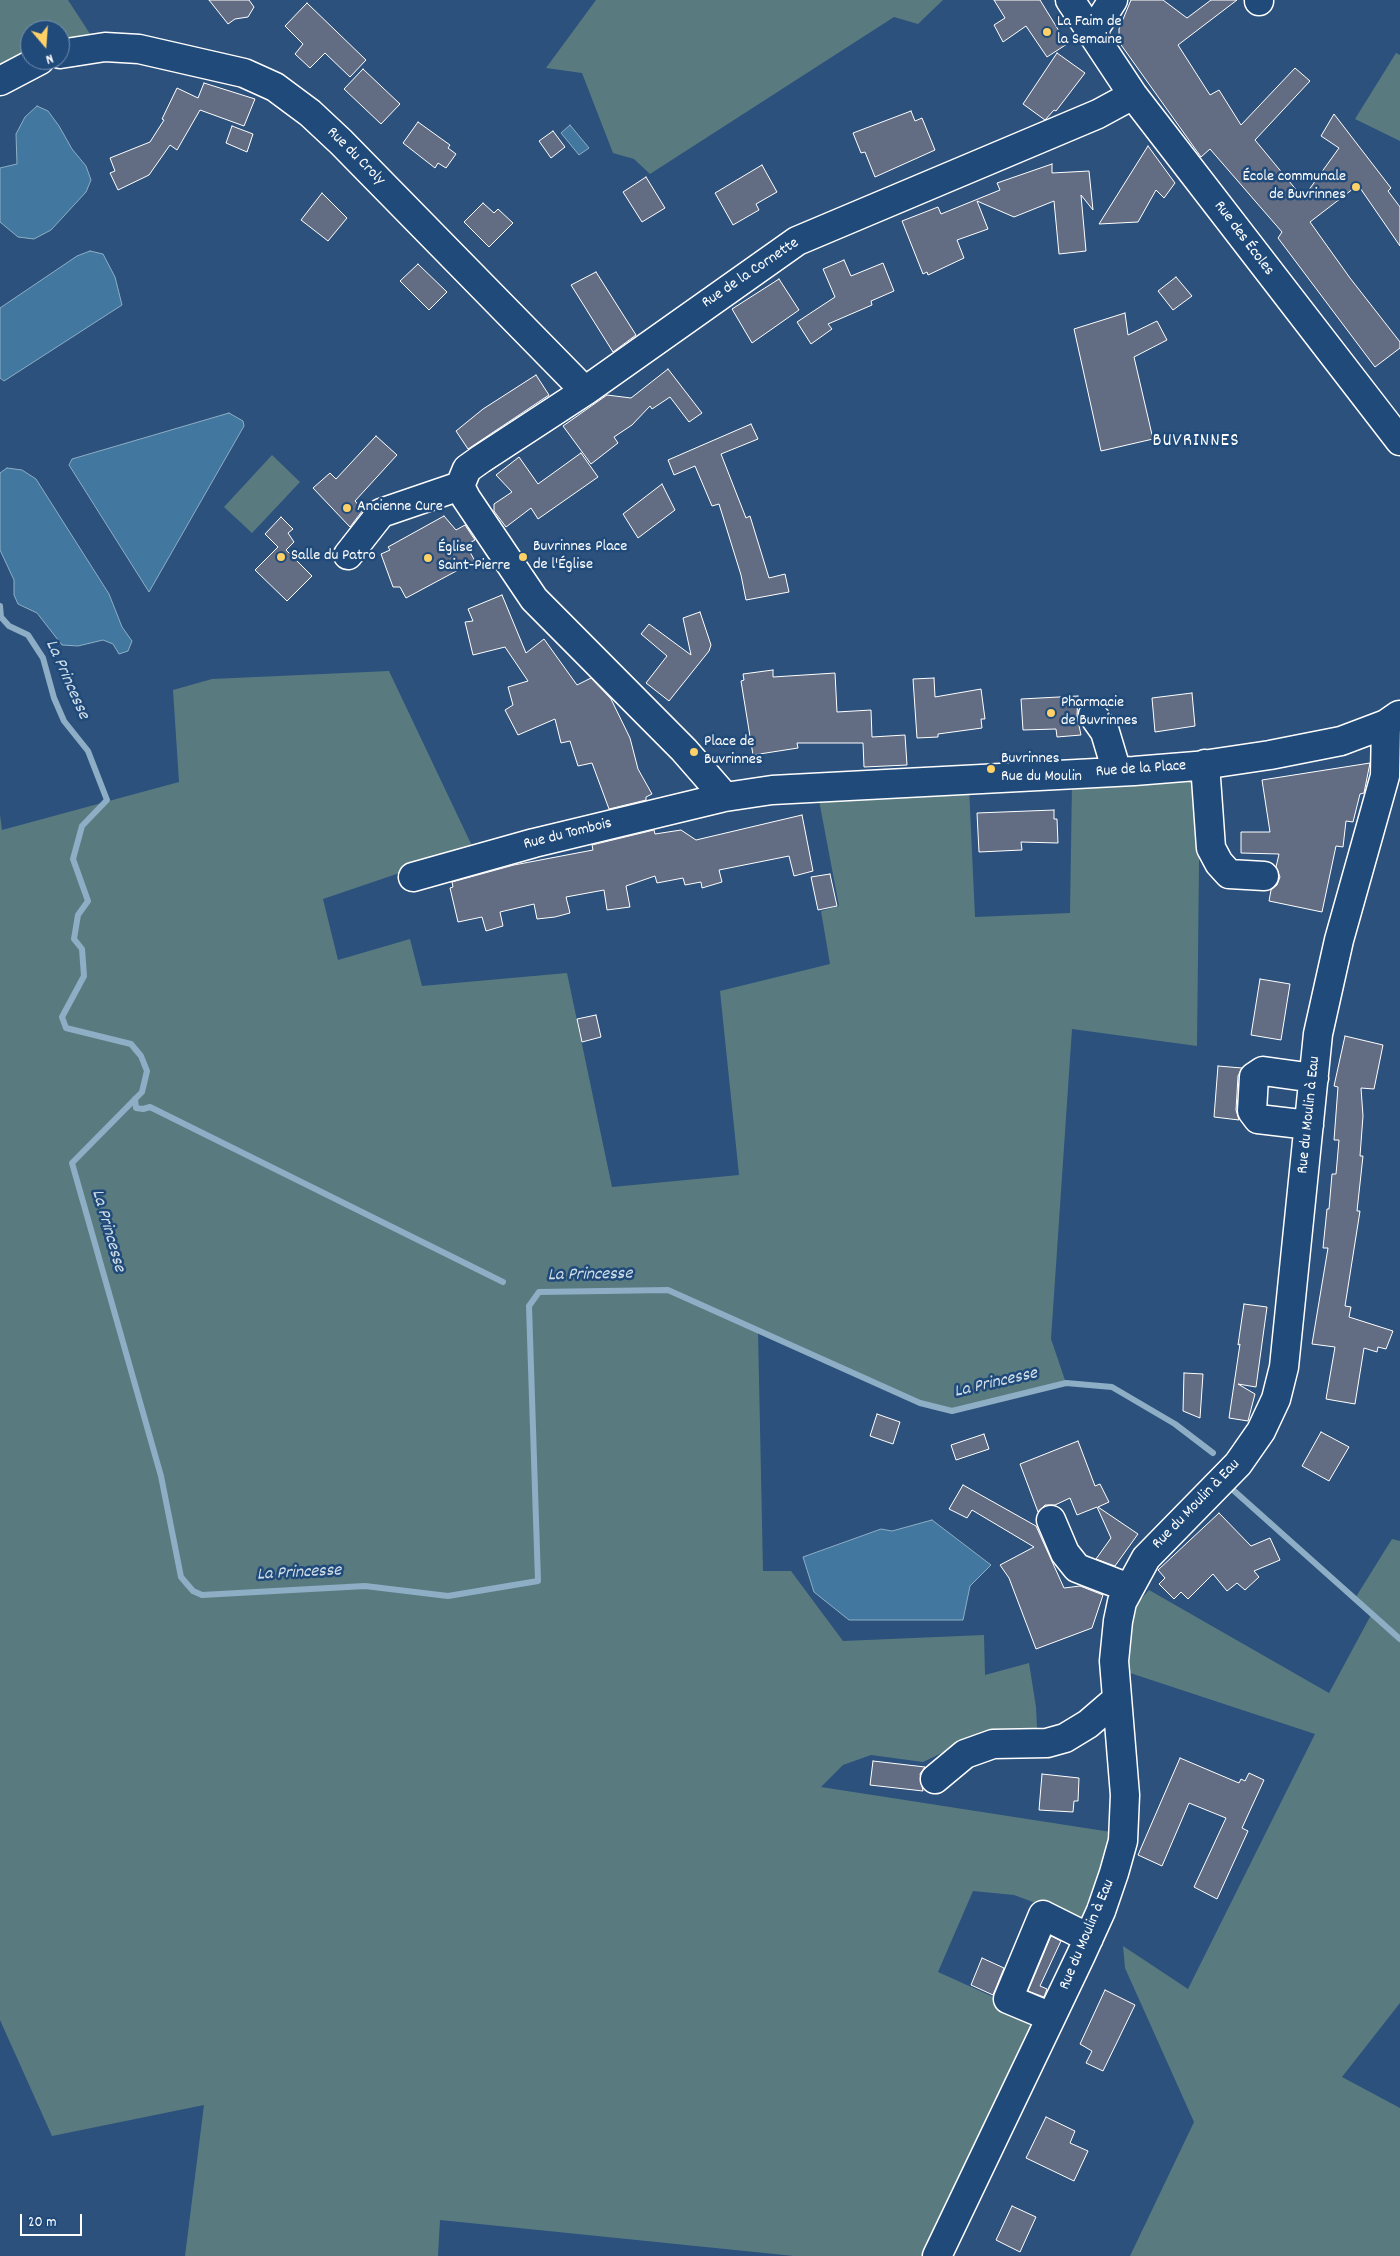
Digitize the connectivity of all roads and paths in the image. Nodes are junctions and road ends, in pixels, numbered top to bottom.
1 (1070, 0) edge
2 (1113, 0) edge
3 (1092, 32) junction
4 (70, 52) edge
5 (21, 70) edge
6 (0, 81) edge
7 (1134, 95) junction
8 (585, 391) junction
9 (1400, 441) edge
10 (460, 486) junction
11 (348, 555) dead end
12 (1093, 715) dead end
13 (1393, 719) edge
14 (1205, 764) junction
15 (1117, 772) junction
16 (725, 797) junction
17 (1264, 876) dead end
18 (412, 877) dead end
19 (1314, 1078) junction
20 (1309, 1125) junction
21 (1051, 1520) dead end
22 (1129, 1588) junction
23 (1116, 1699) junction
24 (935, 1779) dead end
25 (1089, 1938) junction
26 (1051, 2017) junction
27 (937, 2256) edge

1 - 3 street, Rue des Écoles
2 - 3 street
3 - 7 street, Rue des Écoles
4 - 8 street, Rue du Croly
5 - 6 street
7 - 8 street, Rue de la Cornette
7 - 9 street, Rue des Écoles
8 - 10 street, Rue de la Cornette
10 - 11 street
10 - 16 street
12 - 15 street
13 - 14 street, Rue de la Place
13 - 19 street, Rue du Moulin à Eau
14 - 15 street, Rue de la Place
14 - 17 street
15 - 16 street, Rue de la Place
16 - 18 street, Rue du Tombois
19 - 20 street, Rue du Moulin à Eau
19 - 20 street
20 - 22 street, Rue du Moulin à Eau
21 - 22 street
22 - 23 street, Rue du Moulin à Eau
23 - 24 street
23 - 25 street, Rue du Moulin à Eau
25 - 26 street, Rue du Moulin à Eau
25 - 26 street
26 - 27 street, Rue du Moulin à Eau

